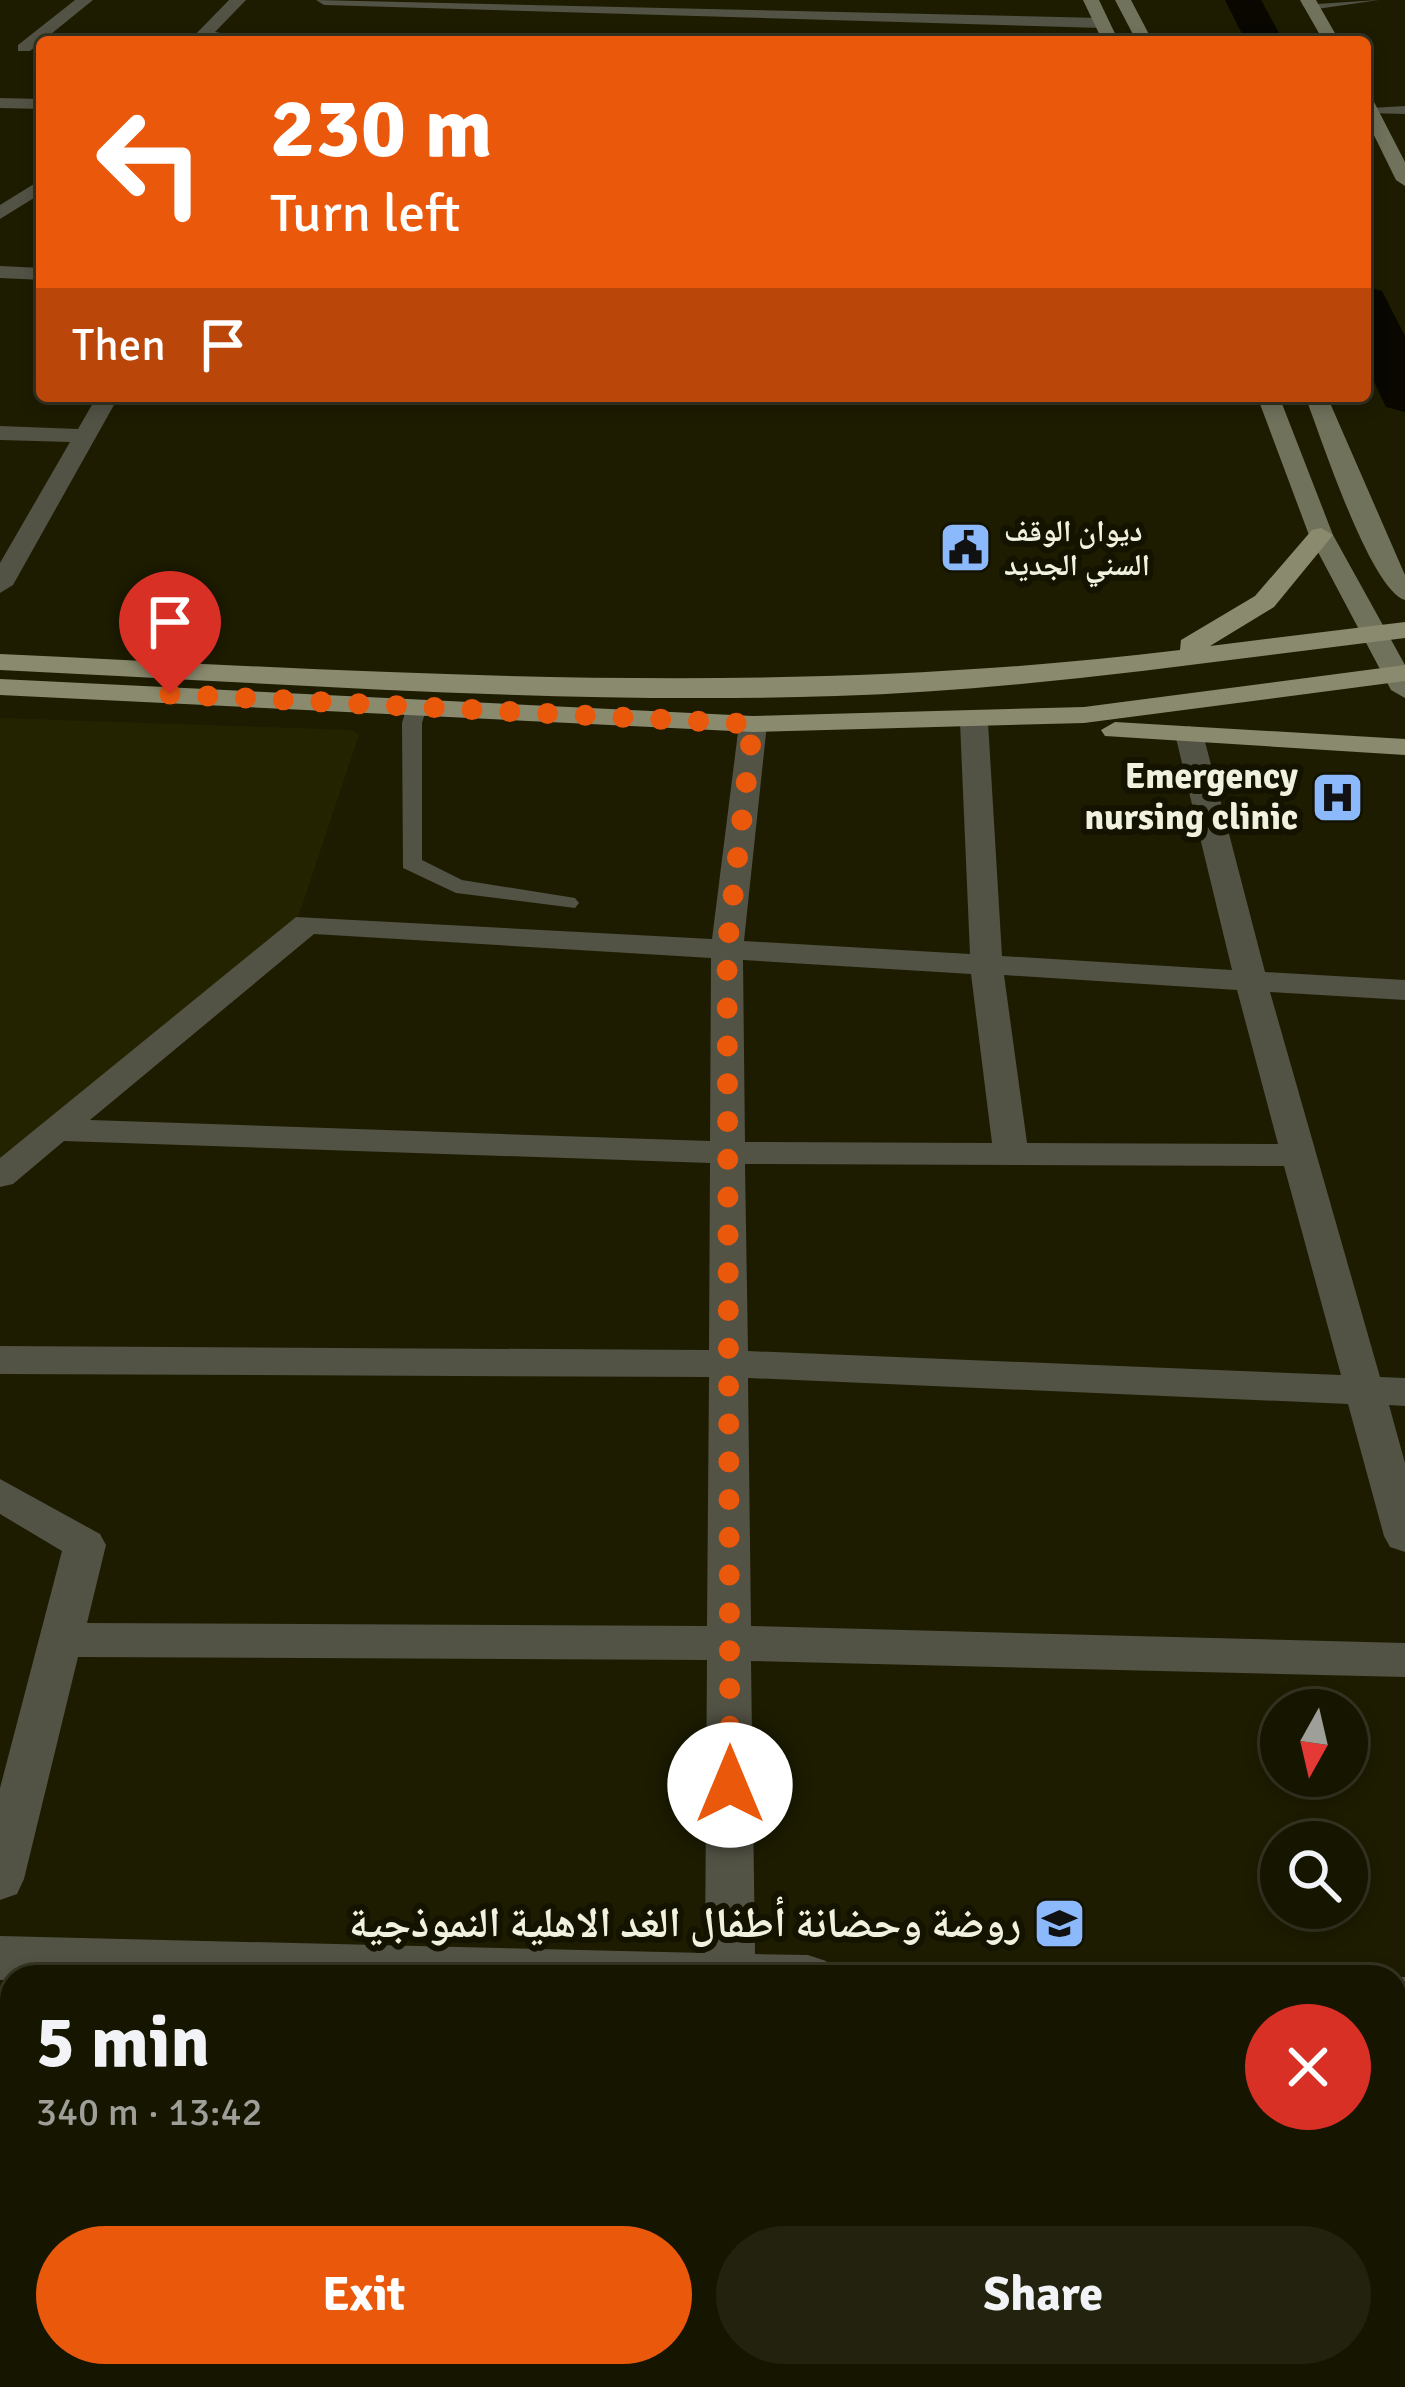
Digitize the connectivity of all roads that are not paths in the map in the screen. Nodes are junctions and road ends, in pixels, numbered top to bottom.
1 (85, 0) edge
2 (238, 0) edge
3 (323, 0) edge
4 (1091, 0) edge
5 (1124, 0) edge
6 (1371, 0) edge
7 (1309, 2) edge
8 (681, 6) edge
9 (581, 8) junction
10 (904, 19) junction
11 (1101, 23) junction
12 (571, 25) dead end
13 (47, 36) edge
14 (203, 36) edge
15 (909, 36) edge
16 (1108, 36) edge
17 (1142, 36) edge
18 (1329, 36) edge
19 (0, 47) edge
20 (33, 49) edge
21 (0, 103) edge
22 (36, 104) edge
23 (1371, 106) edge
24 (1405, 110) edge
25 (1371, 112) edge
26 (0, 117) edge
27 (36, 118) edge
28 (1405, 178) edge
29 (36, 189) edge
30 (0, 213) edge
31 (0, 272) edge
32 (36, 274) edge
33 (106, 402) edge
34 (1270, 402) edge
35 (1318, 402) edge
36 (0, 433) edge
37 (86, 436) junction
38 (1321, 535) junction
39 (0, 585) edge
40 (1405, 592) edge
41 (1405, 630) edge
42 (1376, 633) junction
43 (0, 662) edge
44 (1149, 664) junction
45 (1403, 677) edge
46 (0, 687) edge
47 (417, 706) junction
48 (974, 722) junction
49 (753, 724) junction
50 (1189, 734) junction
51 (1405, 747) edge
52 (567, 903) dead end
53 (727, 948) junction
54 (986, 964) junction
55 (1250, 978) junction
56 (1405, 990) edge
57 (56, 1130) junction
58 (731, 1153) junction
59 (1299, 1155) junction
60 (1011, 1156) junction
61 (0, 1176) edge
62 (0, 1360) edge
63 (727, 1364) junction
64 (1385, 1392) edge
65 (0, 1494) edge
66 (1405, 1536) edge
67 (61, 1640) junction
68 (730, 1643) junction
69 (1405, 1660) edge
70 (0, 1879) edge
71 (0, 1958) edge
72 (284, 1965) edge
73 (730, 1965) edge

1 - 13 street
2 - 14 street
3 - 9 street
4 - 11 street
5 - 17 street
6 - 7 street
7 - 18 street
8 - 9 street
8 - 10 street
9 - 12 street
10 - 11 street
10 - 15 street
11 - 16 street
19 - 20 street
21 - 22 street
23 - 24 lane
25 - 28 street
26 - 27 street
29 - 30 street
31 - 32 street
33 - 37 street
34 - 38 street
35 - 40 street
36 - 37 street
37 - 39 street
38 - 42 street
38 - 44 main road
41 - 42 main road
42 - 44 main road
42 - 45 street
43 - 44 main road
45 - 48 main road
46 - 47 main road
47 - 49 main road
47 - 52 lane
48 - 49 main road
48 - 50 main road
48 - 54 street
49 - 53 street
50 - 51 main road
50 - 55 street
53 - 54 street
53 - 57 street
53 - 58 street
54 - 55 street
54 - 60 street
55 - 56 street
55 - 59 street
57 - 58 street
57 - 61 street
58 - 60 street
58 - 63 street
59 - 60 street
59 - 64 street
62 - 63 street
63 - 64 street
63 - 68 street
64 - 66 street
65 - 67 street
67 - 68 street
67 - 70 street
68 - 69 street
68 - 73 street
71 - 72 street

